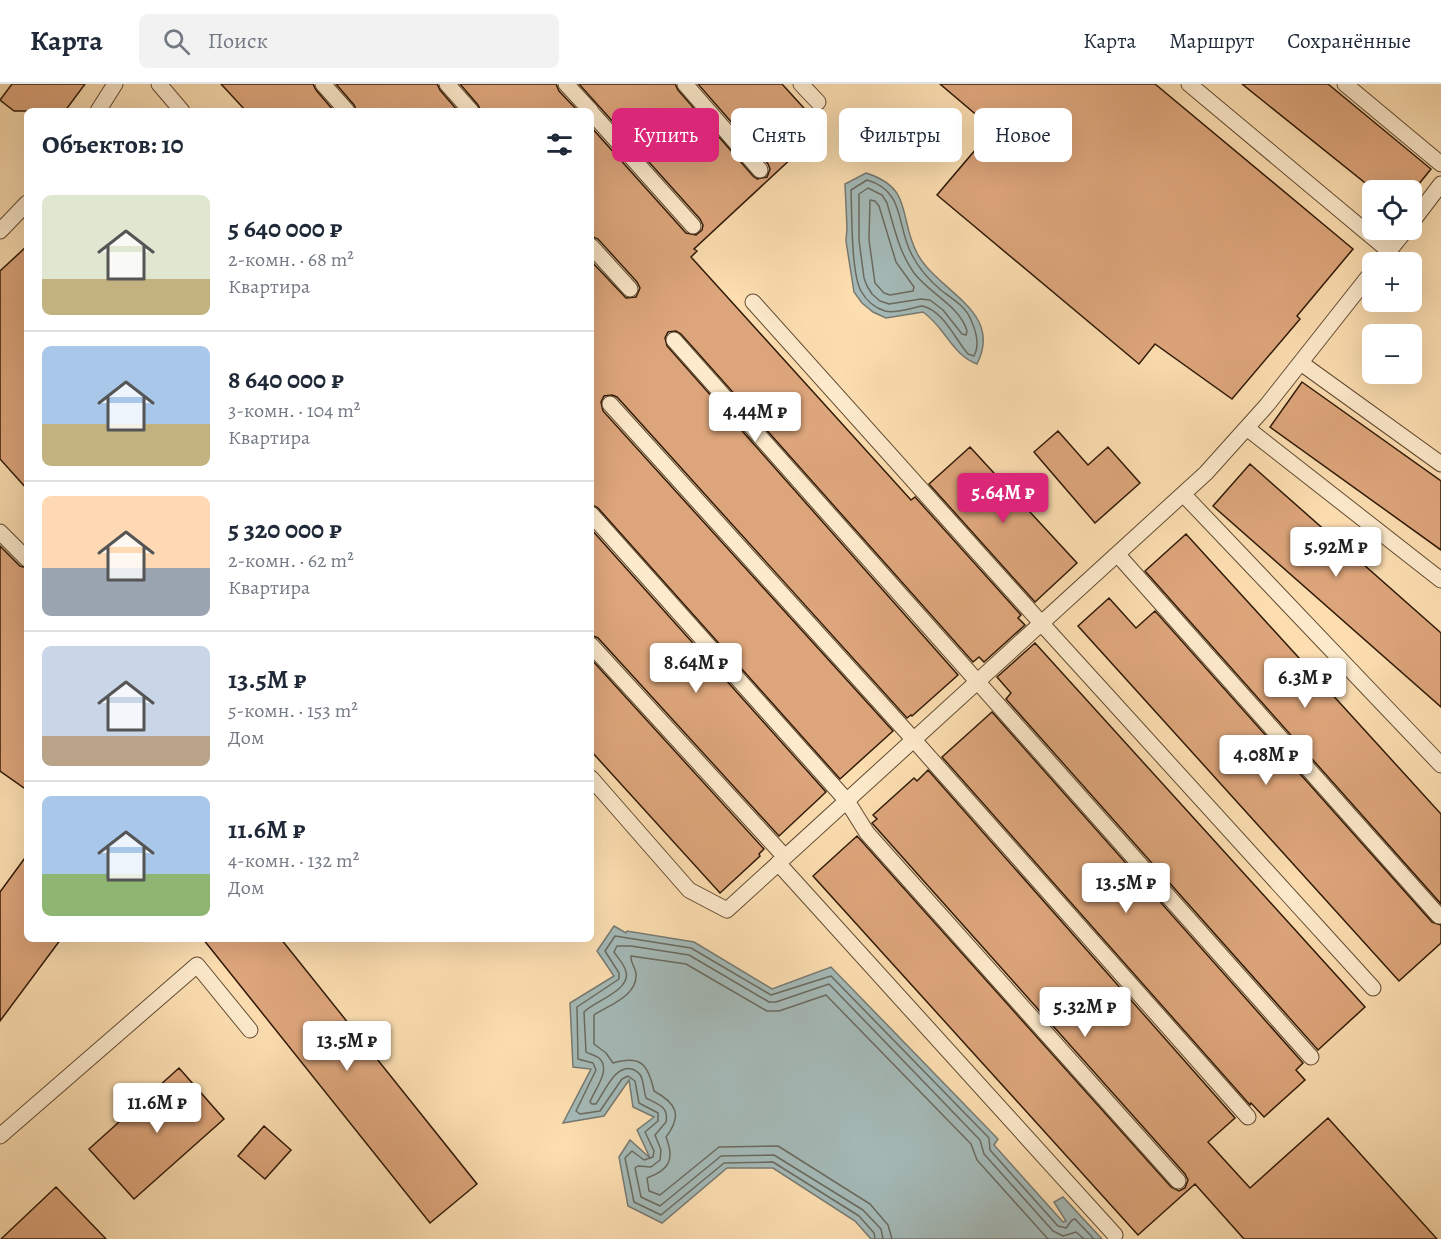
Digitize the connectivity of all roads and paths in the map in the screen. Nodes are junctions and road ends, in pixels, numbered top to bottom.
1 (116, 84) edge
2 (159, 84) edge
3 (323, 84) edge
4 (447, 84) edge
5 (566, 84) edge
6 (685, 84) edge
7 (801, 84) edge
8 (1189, 84) edge
9 (1345, 84) edge
10 (818, 102) dead end
11 (100, 108) edge
12 (179, 108) edge
13 (344, 108) edge
14 (468, 108) edge
15 (588, 108) edge
16 (594, 114) edge
17 (1441, 164) edge
18 (760, 170) dead end
19 (1441, 184) edge
20 (24, 206) edge
21 (1422, 209) edge
22 (693, 226) dead end
23 (0, 231) edge
24 (1398, 240) edge
25 (594, 249) edge
26 (1378, 252) edge
27 (1388, 252) edge
28 (1362, 285) edge
29 (630, 289) dead end
30 (753, 302) dead end
31 (674, 340) dead end
32 (1301, 363) junction
33 (610, 404) dead end
34 (1248, 429) junction
35 (1441, 464) edge
36 (1184, 495) junction
37 (594, 517) edge
38 (0, 532) edge
39 (1118, 555) junction
40 (24, 556) edge
41 (1441, 580) edge
42 (1042, 624) junction
43 (594, 648) edge
44 (978, 682) junction
45 (914, 740) junction
46 (1441, 765) edge
47 (594, 781) edge
48 (847, 801) junction
49 (782, 860) junction
50 (1439, 916) dead end
51 (1373, 988) dead end
52 (250, 1030) dead end
53 (1311, 1057) dead end
54 (1248, 1117) dead end
55 (0, 1136) edge
56 (1178, 1181) dead end
57 (1115, 1235) dead end

1 - 11 lane
2 - 12 lane
3 - 13 lane
4 - 14 lane
5 - 15 lane
6 - 18 lane
7 - 10 lane
8 - 26 lane
9 - 17 lane
16 - 22 lane
19 - 21 lane
20 - 23 lane
24 - 27 lane
25 - 29 lane
28 - 32 lane
30 - 42 lane
31 - 44 lane
32 - 34 lane
32 - 35 lane
33 - 45 lane
34 - 36 lane
34 - 41 lane
36 - 39 lane
36 - 46 lane
37 - 48 lane
38 - 40 lane
39 - 42 lane
39 - 50 lane
42 - 44 lane
42 - 51 lane
43 - 49 lane
44 - 45 lane
44 - 53 lane
45 - 48 lane
45 - 54 lane
47 - 49 lane
48 - 49 lane
48 - 56 lane
49 - 57 lane
52 - 55 lane

